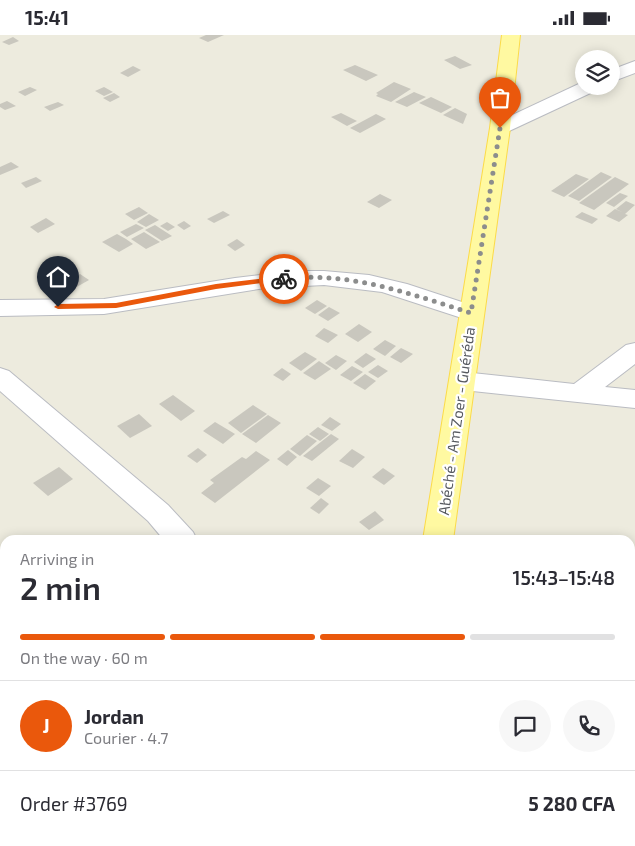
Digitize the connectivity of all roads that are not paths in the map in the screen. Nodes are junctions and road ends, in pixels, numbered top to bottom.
1 (511, 35) edge
2 (635, 66) edge
3 (620, 73) edge
4 (575, 93) edge
5 (500, 128) junction
6 (0, 308) edge
7 (471, 313) junction
8 (635, 351) edge
9 (0, 377) edge
10 (463, 381) junction
11 (579, 393) junction
12 (635, 399) edge
13 (178, 535) edge
14 (439, 535) edge

1 - 5 main road, Abéché - Am Zoer - Guéréda
2 - 3 street
4 - 5 street
5 - 7 main road, Abéché - Am Zoer - Guéréda
6 - 7 street
7 - 10 main road, Abéché - Am Zoer - Guéréda
8 - 11 street
9 - 13 street
10 - 11 street
10 - 14 main road, Abéché - Am Zoer - Guéréda
11 - 12 street

